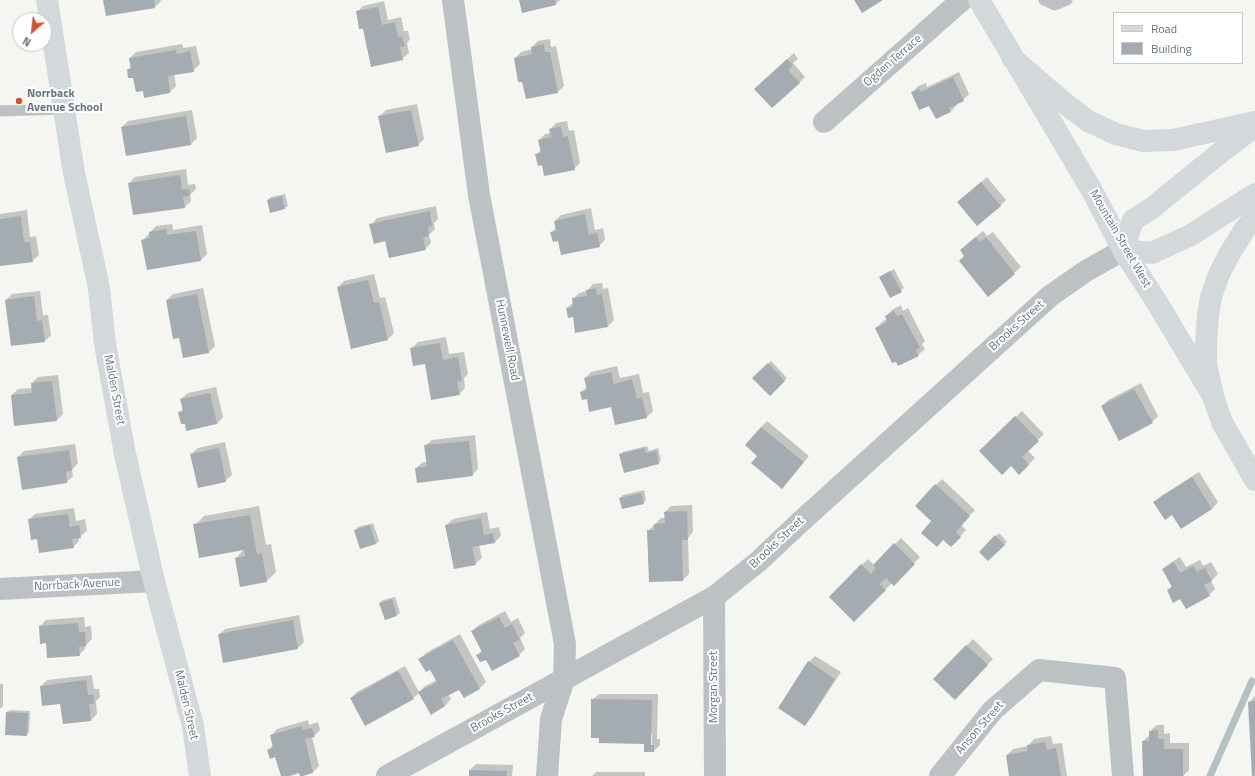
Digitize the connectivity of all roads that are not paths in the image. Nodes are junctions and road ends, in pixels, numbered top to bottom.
1 (47, 0) edge
2 (453, 0) edge
3 (962, 0) edge
4 (979, 0) edge
5 (1044, 0) edge
6 (1067, 0) edge
7 (1013, 59) junction
8 (64, 109) junction
9 (0, 111) edge
10 (824, 122) dead end
11 (1255, 122) edge
12 (1255, 126) edge
13 (1255, 194) edge
14 (1255, 217) edge
15 (1123, 250) junction
16 (1213, 396) junction
17 (1255, 480) edge
18 (154, 581) junction
19 (0, 589) edge
20 (714, 597) junction
21 (564, 679) junction
22 (200, 776) edge
23 (387, 776) edge
24 (547, 776) edge
25 (715, 776) edge
26 (940, 776) edge
27 (1123, 776) edge

1 - 8 main road, Malden Street
2 - 21 street, Hunnewell Road
3 - 10 street, Ogden Terrace
4 - 7 main road, Mountain Street West
5 - 6 lane
7 - 11 main road
7 - 15 main road, Mountain Street West
8 - 9 lane
8 - 18 main road, Malden Street
12 - 15 main road
13 - 15 main road
14 - 16 main road
15 - 16 main road, Mountain Street West
15 - 20 street, Brooks Street
16 - 17 main road, Mountain Street West
18 - 19 street, Norrback Avenue
18 - 22 main road, Malden Street
20 - 21 street, Brooks Street
20 - 25 street, Morgan Street
21 - 23 street, Brooks Street
21 - 24 street, Hunnewell Road
26 - 27 street, Anson Street

